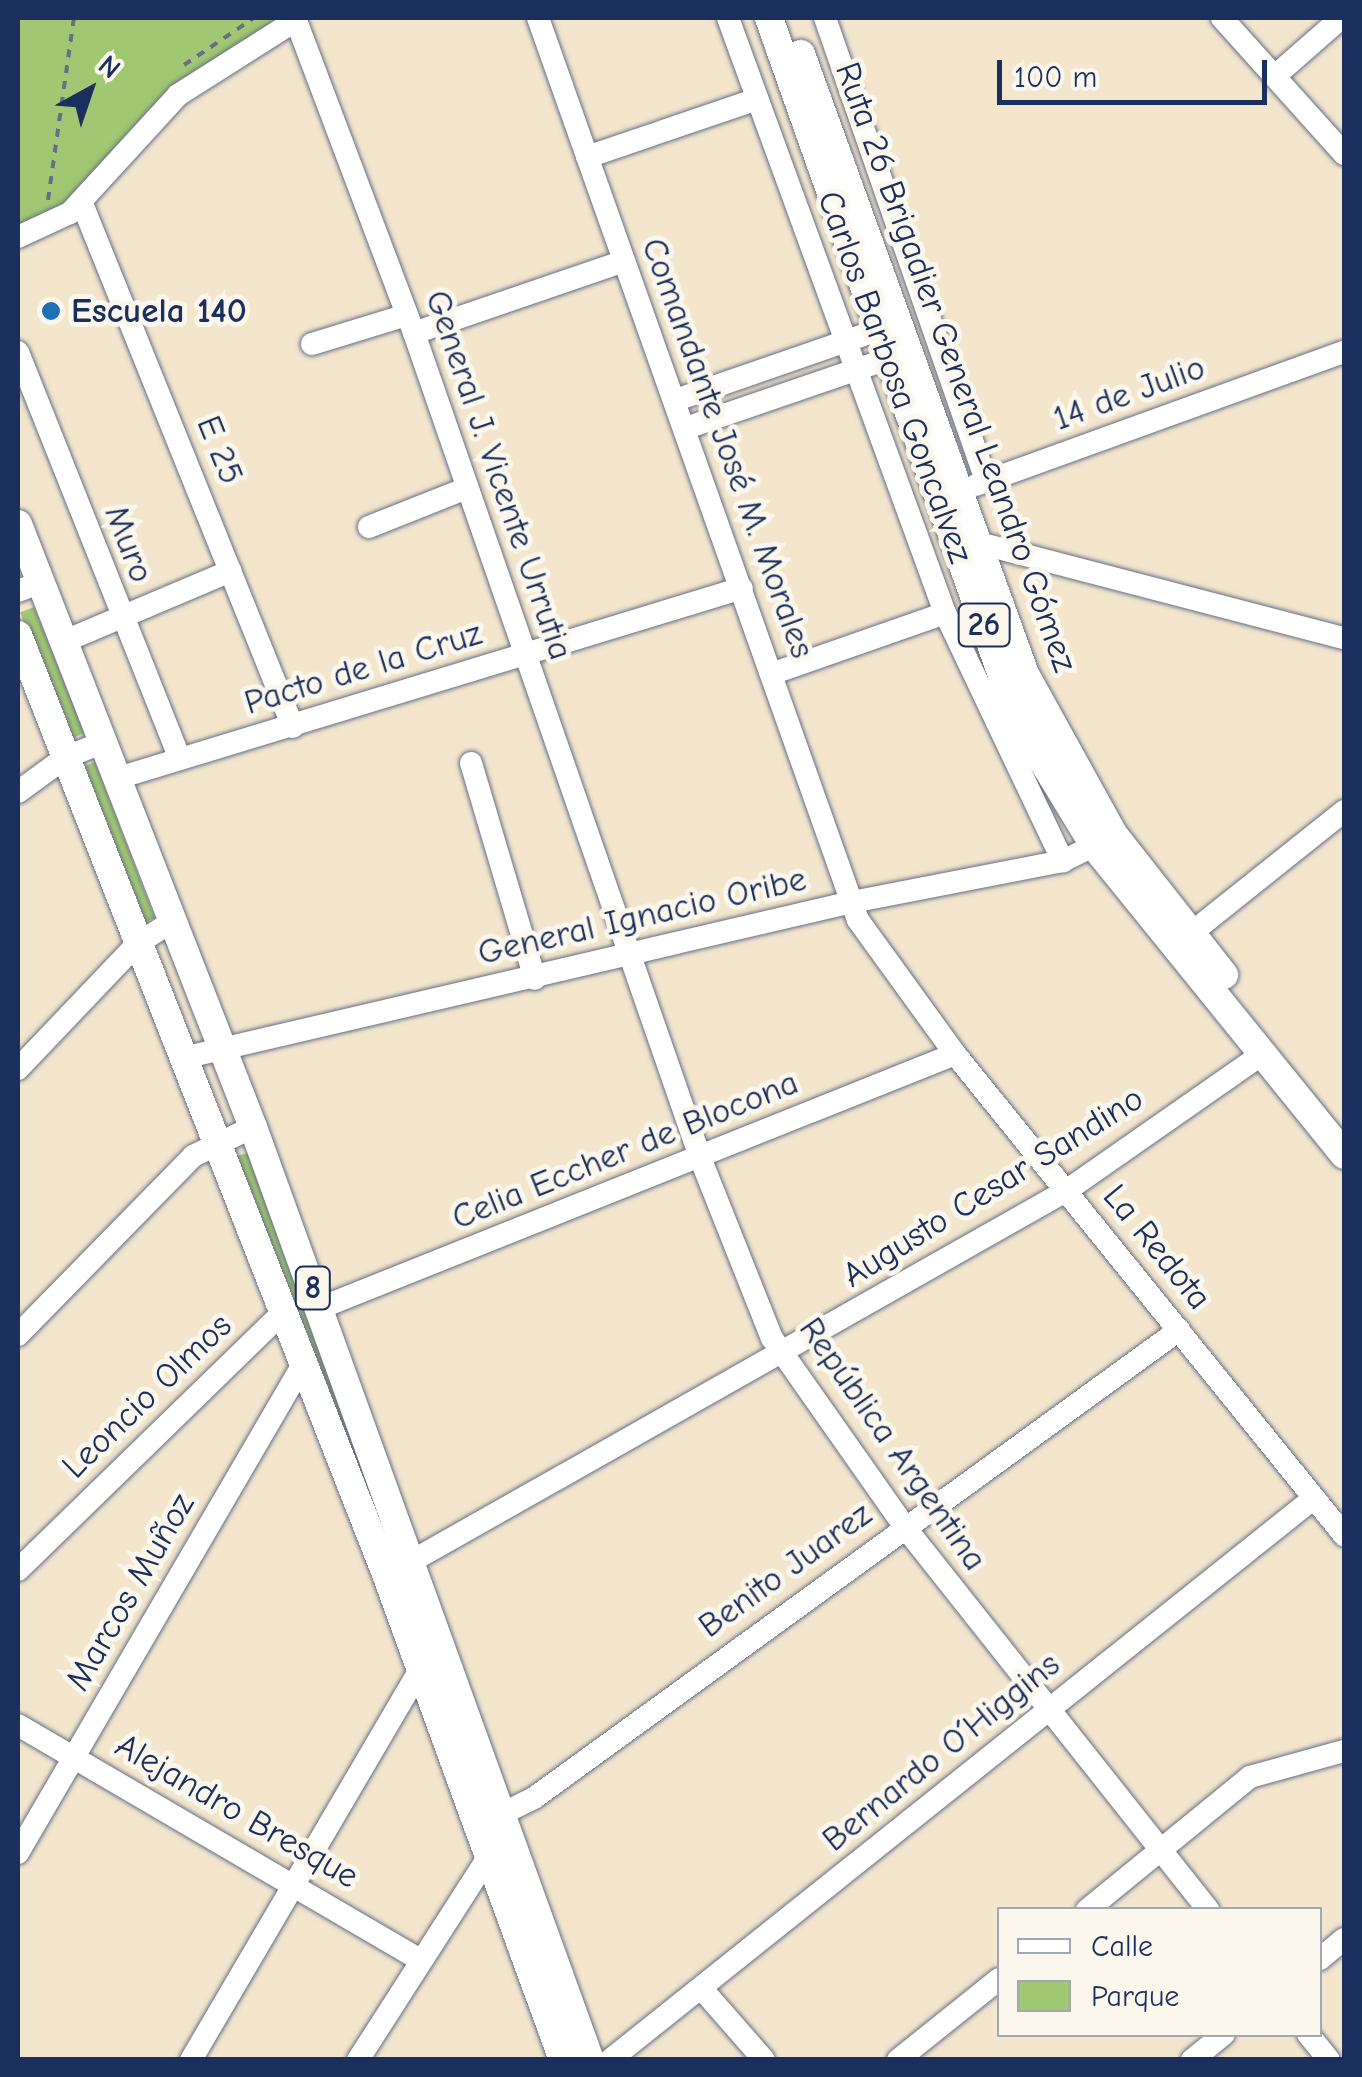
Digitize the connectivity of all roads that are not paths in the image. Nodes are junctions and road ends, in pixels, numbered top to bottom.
1 (538, 18) edge
2 (728, 18) edge
3 (769, 18) edge
4 (788, 18) edge
5 (825, 18) edge
6 (1222, 18) edge
7 (1341, 18) edge
8 (296, 19) edge
9 (1274, 76) junction
10 (757, 99) junction
11 (1344, 154) edge
12 (586, 157) junction
13 (81, 201) junction
14 (18, 236) edge
15 (624, 261) junction
16 (410, 324) junction
17 (888, 326) junction
18 (312, 344) dead end
19 (843, 344) junction
20 (18, 352) edge
21 (1344, 352) edge
22 (897, 355) junction
23 (853, 370) junction
24 (676, 400) junction
25 (686, 428) junction
26 (987, 482) junction
27 (467, 488) junction
28 (947, 494) junction
29 (18, 524) edge
30 (368, 527) dead end
31 (963, 540) junction
32 (231, 570) junction
33 (29, 587) edge
34 (742, 588) junction
35 (945, 613) junction
36 (120, 618) junction
37 (18, 635) edge
38 (1344, 638) edge
39 (65, 641) junction
40 (525, 655) junction
41 (771, 674) junction
42 (293, 727) junction
43 (104, 742) junction
44 (66, 757) junction
45 (180, 759) junction
46 (471, 763) dead end
47 (118, 778) junction
48 (18, 792) edge
49 (1344, 811) edge
50 (1105, 841) junction
51 (1063, 862) junction
52 (852, 902) junction
53 (172, 922) junction
54 (1190, 934) junction
55 (138, 943) junction
56 (630, 958) junction
57 (535, 978) junction
58 (221, 1046) junction
59 (1264, 1052) junction
60 (956, 1054) junction
61 (183, 1058) junction
62 (18, 1069) edge
63 (1344, 1124) edge
64 (253, 1127) junction
65 (215, 1141) junction
66 (1344, 1155) edge
67 (701, 1160) junction
68 (1066, 1191) junction
69 (320, 1308) junction
70 (282, 1313) junction
71 (1179, 1330) junction
72 (18, 1335) edge
73 (781, 1356) junction
74 (302, 1366) junction
75 (1314, 1498) junction
76 (904, 1526) junction
77 (1344, 1536) edge
78 (399, 1569) junction
79 (18, 1570) edge
80 (420, 1670) junction
81 (1048, 1710) junction
82 (18, 1725) edge
83 (1344, 1751) edge
84 (74, 1757) junction
85 (489, 1821) junction
86 (1161, 1850) junction
87 (500, 1852) junction
88 (18, 1853) edge
89 (297, 1885) junction
90 (1090, 1907) edge
91 (1206, 1907) edge
92 (1344, 1939) edge
93 (1322, 1957) edge
94 (420, 1960) junction
95 (997, 1981) edge
96 (702, 1988) junction
97 (1220, 2037) edge
98 (1310, 2037) edge
99 (192, 2060) edge
100 (358, 2060) edge
101 (563, 2060) edge
102 (590, 2060) edge
103 (610, 2060) edge
104 (764, 2060) edge
105 (898, 2060) edge
106 (1192, 2060) edge
107 (1328, 2060) edge

1 - 12 street, Comandante José M. Morales
2 - 10 street, Carlos Barbosa Goncalvez
3 - 17 main road, Ruta 26 Brigadier General Leandro Gómez / 26
4 - 17 main road, Ruta 26 Brigadier General Leandro Gómez / 26
5 - 26 street
6 - 9 street
7 - 9 street
8 - 13 street
8 - 16 street, General J. Vicente Urrutia
9 - 11 street
10 - 12 street
10 - 19 street, Carlos Barbosa Goncalvez
12 - 15 street, Comandante José M. Morales
13 - 14 street
13 - 32 street, E 25
15 - 16 street
15 - 24 street, Comandante José M. Morales
16 - 18 street
16 - 27 street, General J. Vicente Urrutia
17 - 19 street
17 - 22 main road, Ruta 26 Brigadier General Leandro Gómez / 26
19 - 23 street, Carlos Barbosa Goncalvez
19 - 24 street
20 - 36 street, Muro
21 - 26 street, 14 de Julio
22 - 23 street
22 - 28 main road, Ruta 26 Brigadier General Leandro Gómez / 26
23 - 25 street
23 - 35 street, Carlos Barbosa Goncalvez
24 - 25 street, Comandante José M. Morales
25 - 34 street, Comandante José M. Morales
26 - 28 street, 14 de Julio
27 - 30 street
27 - 40 street, General J. Vicente Urrutia
28 - 31 main road, Ruta 26 Brigadier General Leandro Gómez / 26
29 - 33 main road, 8
31 - 38 street
31 - 50 main road, Ruta 26 Brigadier General Leandro Gómez / 26
32 - 36 street
32 - 42 street, E 25
33 - 39 main road, 8
34 - 40 street, Pacto de la Cruz
34 - 41 street, Comandante José M. Morales
35 - 41 street
35 - 51 street, Carlos Barbosa Goncalvez
36 - 39 street
36 - 45 street, Muro
37 - 44 main road, 8
39 - 43 main road, 8
40 - 42 street, Pacto de la Cruz
40 - 56 street, General J. Vicente Urrutia
41 - 52 street, Comandante José M. Morales
42 - 45 street, Pacto de la Cruz
43 - 44 street
43 - 47 main road, 8
44 - 48 street
44 - 55 main road, 8
45 - 47 street, Pacto de la Cruz
46 - 57 street
47 - 53 main road, 8
49 - 54 street
50 - 51 street, General Ignacio Oribe
50 - 54 main road, Ruta 26 Brigadier General Leandro Gómez / 26
50 - 59 main road, Ruta 26 Brigadier General Leandro Gómez / 26
51 - 52 street, General Ignacio Oribe
52 - 56 street, General Ignacio Oribe
52 - 60 street, La Redota
53 - 55 street
53 - 58 main road, 8
54 - 63 main road, Ruta 26 Brigadier General Leandro Gómez / 26
55 - 61 main road, 8
55 - 62 street
56 - 57 street, General Ignacio Oribe
56 - 67 street, República Argentina
57 - 58 street, General Ignacio Oribe
58 - 61 street, General Ignacio Oribe
58 - 64 main road, 8
59 - 66 main road, Ruta 26 Brigadier General Leandro Gómez / 26
59 - 68 street, Augusto Cesar Sandino
60 - 67 street, Celia Eccher de Blocona
60 - 68 street, La Redota
61 - 65 main road, 8
64 - 65 street
64 - 69 main road, 8
65 - 70 main road, 8
65 - 72 street
67 - 69 street, Celia Eccher de Blocona
67 - 73 street, República Argentina
68 - 71 street, La Redota
68 - 73 street, Augusto Cesar Sandino
69 - 78 main road, 8
70 - 74 main road, 8
70 - 79 street, Leoncio Olmos
71 - 75 street, La Redota
71 - 76 street, Benito Juarez
73 - 76 street, República Argentina
73 - 78 street, Augusto Cesar Sandino
74 - 78 main road, 8
74 - 84 street, Marcos Muñoz
75 - 77 street, La Redota
75 - 81 street, Bernardo O´Higgins
76 - 81 street, República Argentina
76 - 85 street, Benito Juarez
78 - 80 main road, 8
78 - 85 main road, 8
80 - 85 main road, 8
80 - 89 street
81 - 86 street, República Argentina
81 - 96 street, Bernardo O´Higgins
82 - 84 street, Alejandro Bresque
83 - 86 street
84 - 88 street, Marcos Muñoz
84 - 89 street, Alejandro Bresque
85 - 87 main road, 8
86 - 90 street
86 - 91 street, República Argentina
87 - 94 street
87 - 101 main road, 8
87 - 102 main road, 8
89 - 94 street, Alejandro Bresque
89 - 99 street
92 - 93 street
94 - 100 street
95 - 105 street
96 - 103 street, Bernardo O´Higgins
96 - 104 street
97 - 106 street
98 - 107 street

